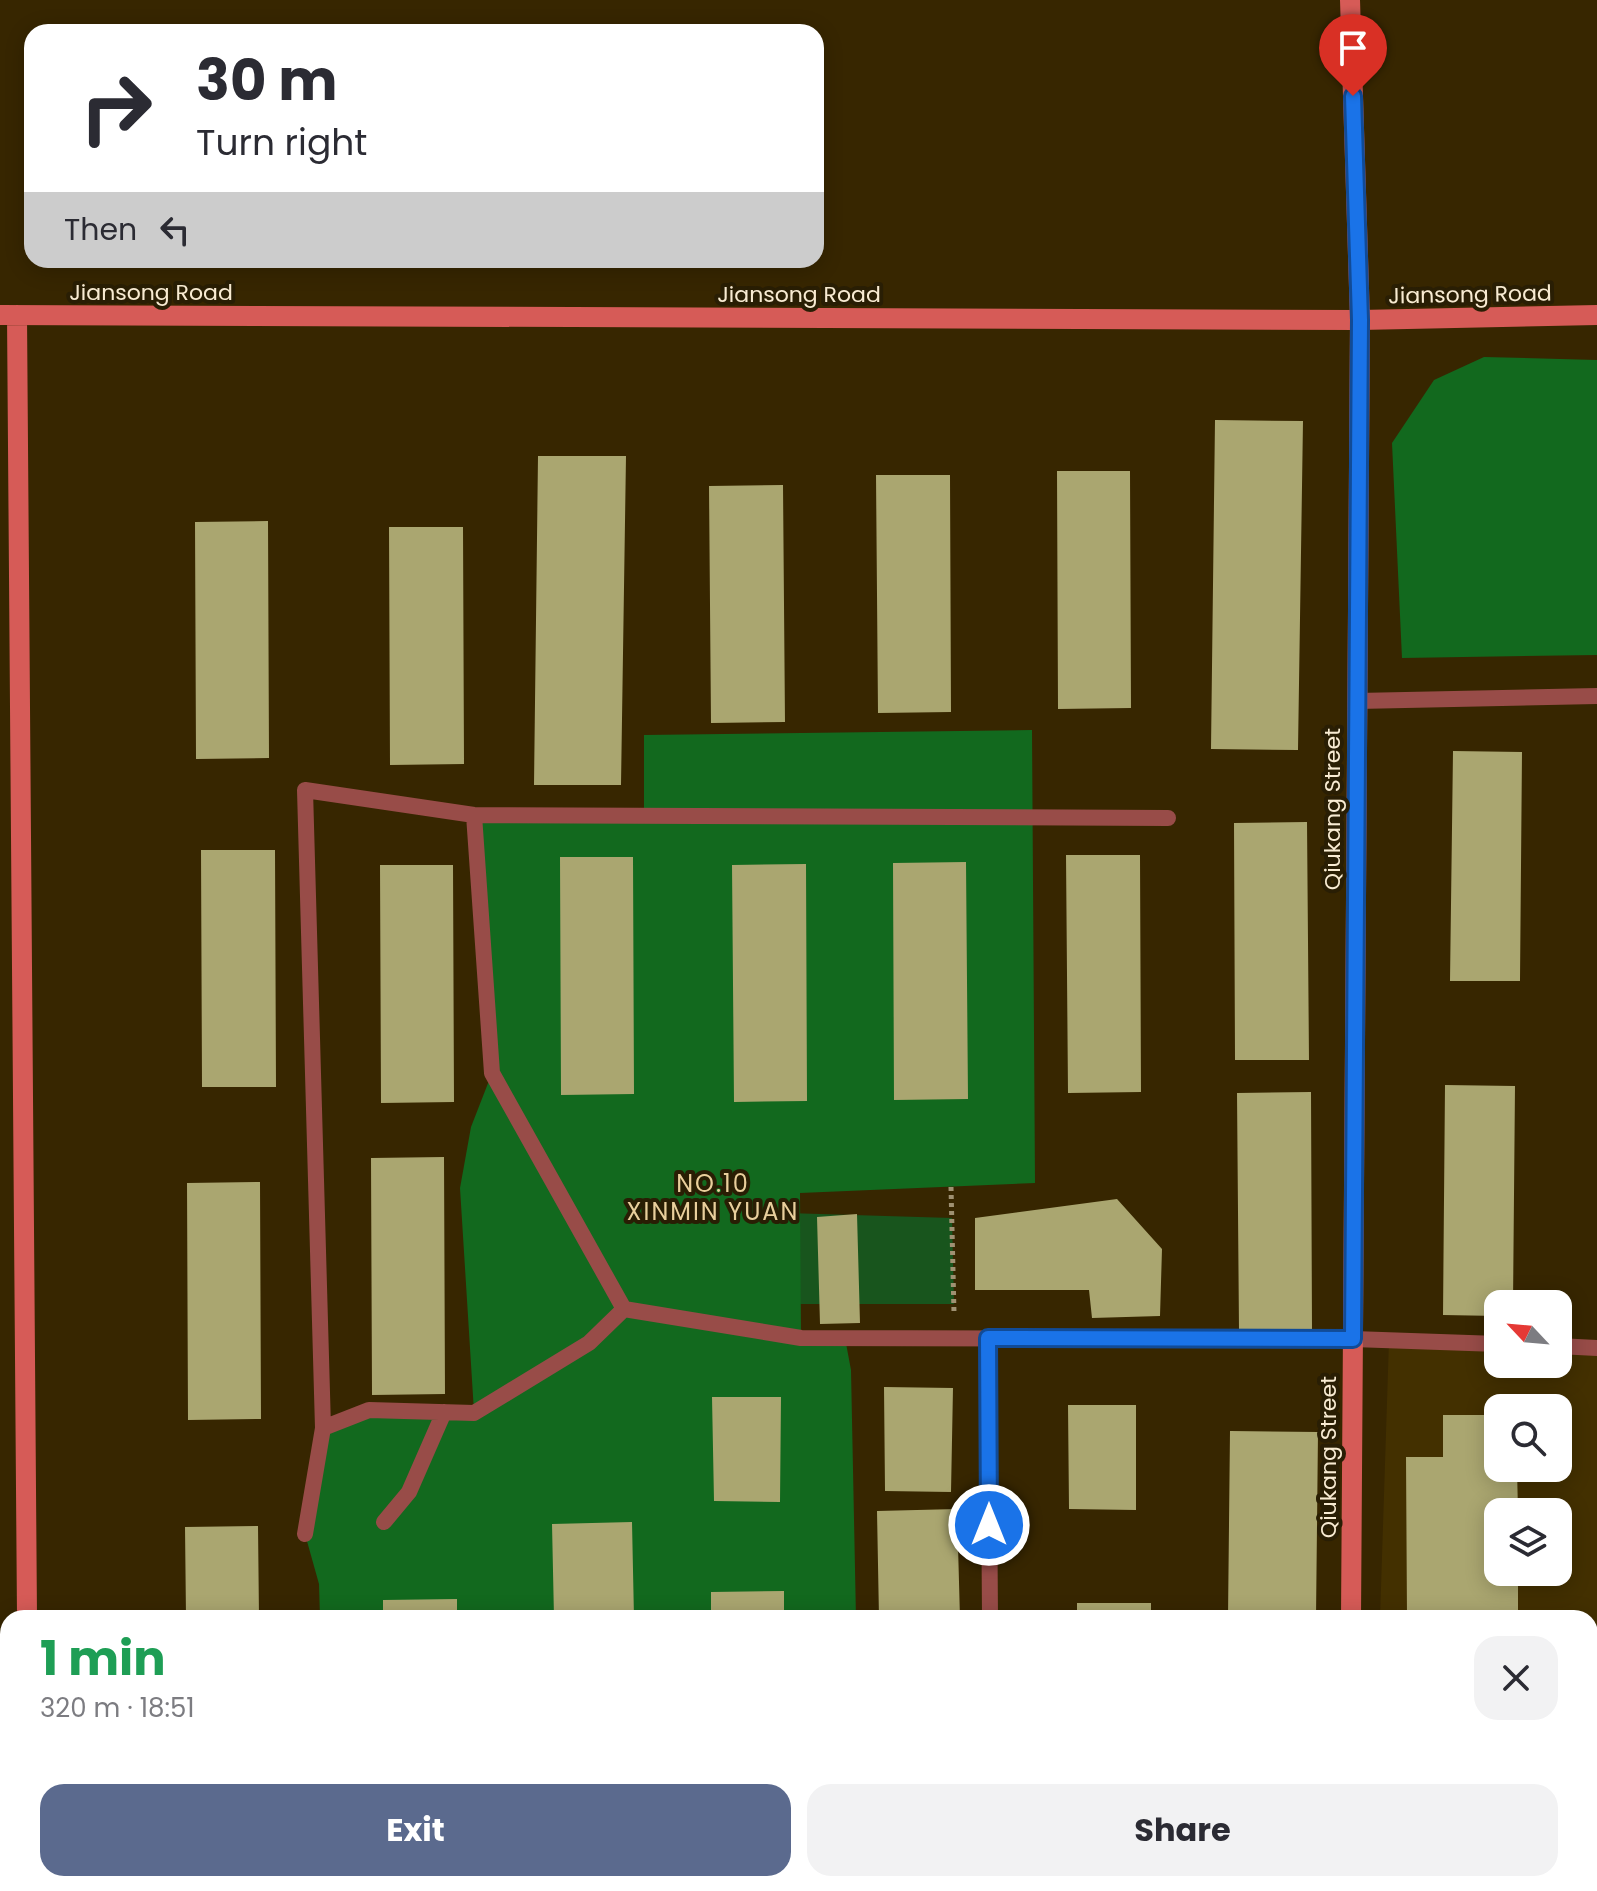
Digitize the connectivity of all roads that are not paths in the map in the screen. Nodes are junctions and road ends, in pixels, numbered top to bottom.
1 (1350, 0) edge
2 (8, 315) edge
3 (1597, 315) edge
4 (1360, 320) junction
5 (1597, 696) edge
6 (1357, 701) junction
7 (474, 815) junction
8 (1168, 818) dead end
9 (624, 1309) junction
10 (988, 1338) junction
11 (1353, 1339) junction
12 (1484, 1344) edge
13 (1572, 1347) edge
14 (1597, 1348) edge
15 (444, 1412) junction
16 (323, 1428) junction
17 (384, 1522) dead end
18 (305, 1534) dead end
19 (27, 1610) edge
20 (990, 1610) edge
21 (1351, 1610) edge

1 - 4 street, Qiukang Street
2 - 4 street, Jiansong Road
2 - 19 street
3 - 4 street, Jiansong Road
4 - 6 street, Qiukang Street
5 - 6 lane
6 - 11 street, Qiukang Street
7 - 8 lane
7 - 9 lane
7 - 16 lane
9 - 10 lane
9 - 15 lane
10 - 11 lane
10 - 20 lane
11 - 12 lane
11 - 21 street, Qiukang Street
13 - 14 lane
15 - 16 lane
15 - 17 lane
16 - 18 lane

